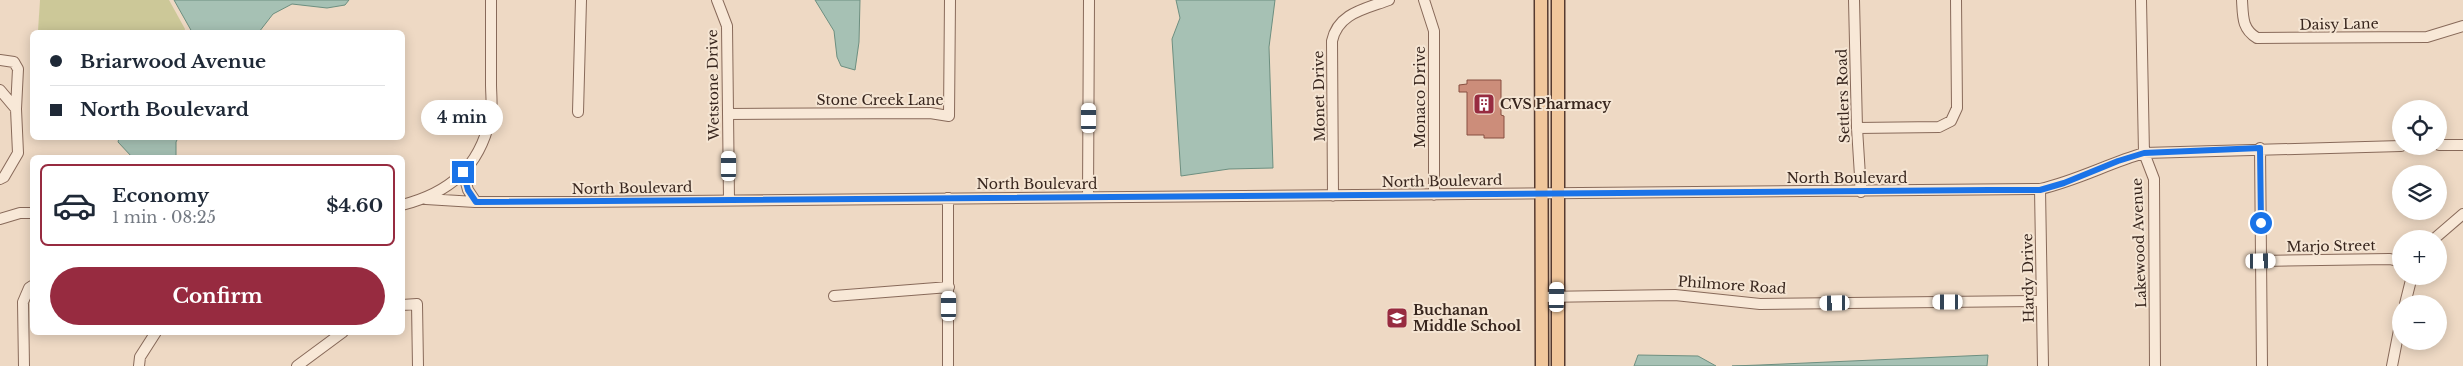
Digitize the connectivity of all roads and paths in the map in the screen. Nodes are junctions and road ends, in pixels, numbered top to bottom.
1 (491, 0) edge
2 (581, 0) edge
3 (717, 0) edge
4 (950, 0) edge
5 (1089, 0) edge
6 (1389, 0) edge
7 (1424, 0) edge
8 (1541, 0) edge
9 (1558, 0) edge
10 (1854, 0) edge
11 (1956, 0) edge
12 (2141, 0) edge
13 (2242, 0) edge
14 (2463, 26) edge
15 (0, 60) edge
16 (0, 90) edge
17 (16, 109) junction
18 (578, 112) dead end
19 (728, 114) junction
20 (1857, 128) junction
21 (2447, 145) edge
22 (2463, 145) edge
23 (2392, 146) edge
24 (2260, 148) junction
25 (2144, 153) junction
26 (463, 172) junction
27 (0, 179) edge
28 (2040, 190) junction
29 (1542, 192) junction
30 (1558, 192) junction
31 (1861, 192) junction
32 (1434, 195) junction
33 (1333, 196) junction
34 (1088, 197) junction
35 (948, 198) junction
36 (426, 199) junction
37 (729, 200) junction
38 (476, 202) junction
39 (405, 204) edge
40 (30, 213) edge
41 (2463, 214) edge
42 (0, 219) edge
43 (2444, 230) edge
44 (2392, 259) edge
45 (2261, 261) junction
46 (30, 287) edge
47 (949, 287) junction
48 (834, 296) dead end
49 (1557, 297) junction
50 (1541, 298) junction
51 (2042, 301) junction
52 (405, 305) edge
53 (154, 335) edge
54 (339, 335) edge
55 (2395, 350) edge
56 (24, 366) edge
57 (139, 366) edge
58 (297, 366) edge
59 (418, 366) edge
60 (948, 366) edge
61 (1542, 366) edge
62 (1558, 366) edge
63 (2043, 366) edge
64 (2155, 366) edge
65 (2262, 366) edge
66 (2392, 366) edge

1 - 26 street
2 - 18 street
3 - 19 street, Wetstone Drive
4 - 19 street, Stone Creek Lane
5 - 34 street
6 - 33 street, Monet Drive
7 - 32 street, Monaco Drive
8 - 29 main road
9 - 30 main road
10 - 20 street, Settlers Road
11 - 20 street
12 - 25 street, Lakewood Avenue
13 - 14 street, Daisy Lane
15 - 17 street
16 - 17 street
17 - 27 street
19 - 37 street, Wetstone Drive
20 - 31 street, Settlers Road
21 - 22 street
23 - 24 street, North Boulevard
24 - 25 street, North Boulevard
24 - 45 street
25 - 28 street, North Boulevard
25 - 64 street, Lakewood Avenue
26 - 36 street
26 - 38 street
28 - 31 street, North Boulevard
28 - 51 street, Hardy Drive
29 - 30 street, North Boulevard
29 - 32 street, North Boulevard
29 - 50 main road
30 - 31 street, North Boulevard
30 - 49 main road
32 - 33 street, North Boulevard
33 - 34 street, North Boulevard
34 - 35 street, North Boulevard
35 - 37 street, North Boulevard
35 - 47 street
36 - 38 street, North Boulevard
36 - 39 street
37 - 38 street, North Boulevard
40 - 42 street
41 - 43 street
44 - 45 street, Marjo Street
45 - 65 street
46 - 56 street
47 - 48 street
47 - 60 street
49 - 50 street, Philmore Road
49 - 51 street, Philmore Road
49 - 62 main road
50 - 61 main road
51 - 63 street, Hardy Drive
52 - 59 street
53 - 57 street
54 - 58 street
55 - 66 street

